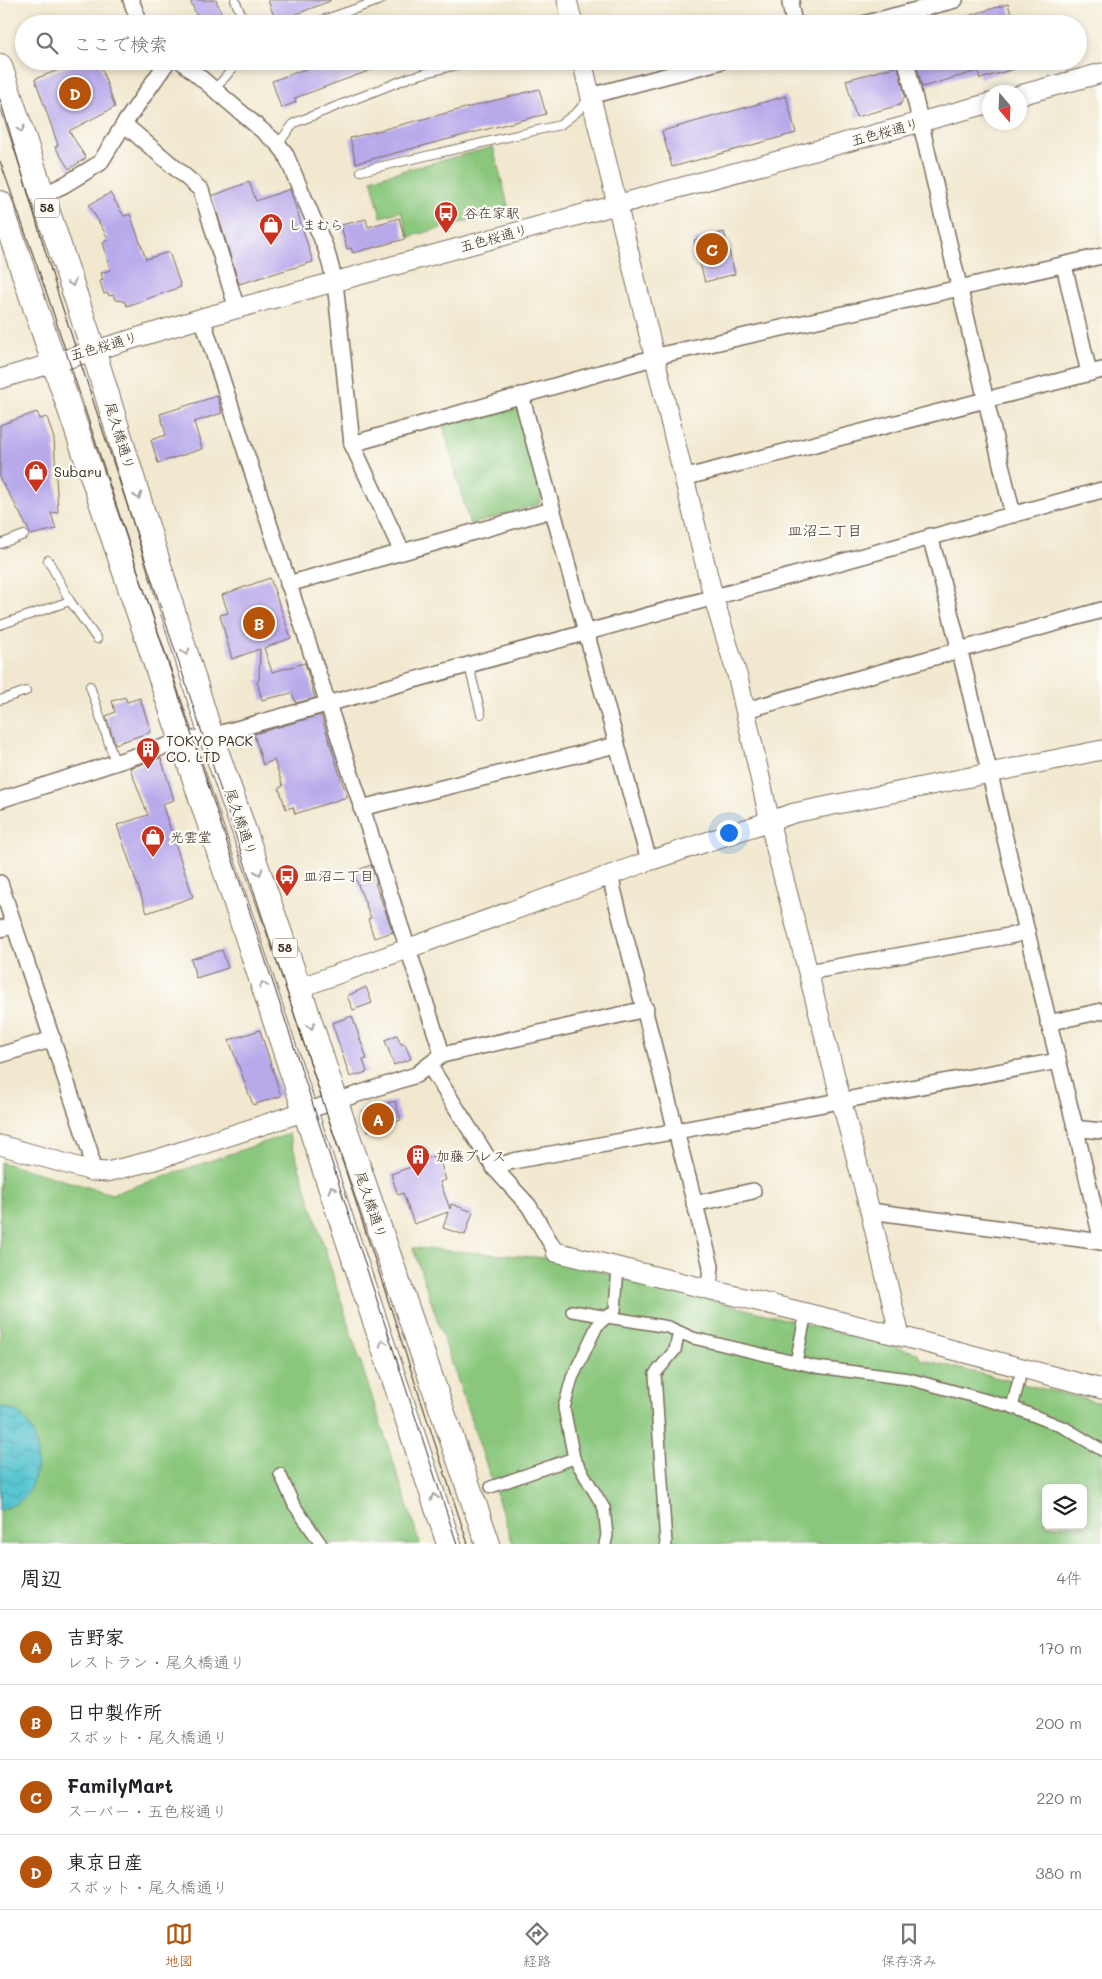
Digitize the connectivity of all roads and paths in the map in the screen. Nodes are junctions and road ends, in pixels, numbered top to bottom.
1 (131, 0) edge
2 (235, 0) edge
3 (381, 0) edge
4 (567, 0) edge
5 (792, 0) edge
6 (955, 0) edge
7 (137, 15) edge
8 (241, 15) edge
9 (337, 15) edge
10 (570, 15) edge
11 (792, 15) edge
12 (910, 15) edge
13 (0, 66) edge
14 (162, 70) edge
15 (192, 70) edge
16 (231, 70) edge
17 (438, 70) edge
18 (584, 70) edge
19 (688, 70) edge
20 (908, 70) edge
21 (1102, 74) edge
22 (215, 89) junction
23 (1027, 93) edge
24 (590, 96) junction
25 (982, 105) edge
26 (921, 122) junction
27 (124, 124) junction
28 (278, 144) junction
29 (361, 171) dead end
30 (43, 195) junction
31 (0, 203) edge
32 (617, 205) junction
33 (1102, 256) edge
34 (1064, 265) junction
35 (335, 282) junction
36 (960, 288) junction
37 (237, 308) junction
38 (202, 318) junction
39 (94, 349) junction
40 (653, 357) junction
41 (52, 361) junction
42 (1095, 372) edge
43 (0, 379) edge
44 (522, 395) junction
45 (987, 400) junction
46 (352, 444) junction
47 (683, 478) junction
48 (1102, 490) edge
49 (552, 510) junction
50 (1013, 515) junction
51 (24, 535) dead end
52 (930, 536) junction
53 (0, 544) edge
54 (402, 552) junction
55 (48, 560) dead end
56 (288, 584) junction
57 (713, 596) junction
58 (70, 601) junction
59 (1102, 610) edge
60 (0, 625) edge
61 (586, 632) junction
62 (97, 639) dead end
63 (959, 650) junction
64 (469, 666) junction
65 (90, 686) dead end
66 (26, 691) dead end
67 (0, 700) edge
68 (327, 704) junction
69 (746, 710) junction
70 (481, 714) dead end
71 (211, 736) junction
72 (182, 741) junction
73 (616, 745) junction
74 (1102, 750) edge
75 (115, 762) junction
76 (990, 774) junction
77 (0, 800) edge
78 (362, 808) junction
79 (769, 821) junction
80 (649, 862) junction
81 (611, 875) junction
82 (0, 883) edge
83 (7, 927) edge
84 (1028, 930) junction
85 (408, 949) junction
86 (808, 972) junction
87 (299, 988) junction
88 (646, 1010) junction
89 (1102, 1011) edge
90 (1048, 1023) junction
91 (53, 1039) junction
92 (0, 1055) edge
93 (442, 1055) junction
94 (1058, 1060) junction
95 (429, 1065) junction
96 (840, 1100) junction
97 (336, 1102) junction
98 (306, 1111) junction
99 (1076, 1130) junction
100 (676, 1131) junction
101 (1102, 1131) edge
102 (0, 1144) edge
103 (495, 1169) junction
104 (92, 1171) junction
105 (753, 1191) dead end
106 (694, 1204) junction
107 (870, 1211) junction
108 (1102, 1242) edge
109 (556, 1252) joint
110 (618, 1266) junction
111 (709, 1288) junction
112 (572, 1311) dead end
113 (806, 1313) junction
114 (607, 1317) junction
115 (679, 1332) junction
116 (900, 1336) junction
117 (796, 1362) junction
118 (1019, 1380) dead end
119 (1102, 1389) edge
120 (1012, 1407) junction
121 (1102, 1450) edge
122 (574, 1458) junction
123 (280, 1474) dead end
124 (491, 1487) dead end
125 (322, 1544) edge
126 (449, 1544) edge
127 (488, 1544) edge
128 (605, 1544) edge
129 (666, 1544) edge

1 - 7 street
2 - 8 lane
3 - 9 lane
4 - 10 street
5 - 11 street
6 - 12 street
13 -> 30 main road, 尾久橋通り / 58
14 - 27 street
15 - 22 street
16 - 22 lane
17 - 28 lane
18 - 24 street
19 - 24 street
20 - 26 street
21 - 23 street
22 - 28 street
24 - 29 lane
24 - 32 street
25 - 26 street, 五色桜通り
26 - 32 street, 五色桜通り
26 - 36 street
27 - 30 street
27 - 37 street
28 - 35 street
30 -> 39 main road, 尾久橋通り / 58
31 - 41 main road, 58
32 - 35 street, 五色桜通り
32 - 40 street
33 - 34 street
34 - 36 street
34 - 42 street
35 - 37 street, 五色桜通り
35 - 46 street
36 - 40 street
36 - 45 street
37 - 38 street, 五色桜通り
38 - 39 street, 五色桜通り
38 - 56 street
39 - 41 street, 五色桜通り
39 -> 71 main road, 尾久橋通り / 58
40 - 44 street
40 - 47 street
41 - 43 street, 五色桜通り
41 - 72 main road, 58
42 - 45 street
44 - 46 street
44 - 49 street
45 - 47 street
45 - 50 street
46 - 54 street
47 - 57 street
48 - 50 street
49 - 54 street
49 - 61 street
50 - 52 street
51 - 53 lane
52 - 57 street
52 - 63 street
54 - 56 street
55 - 58 lane
56 - 68 street
57 - 61 street
57 - 69 street
58 - 60 lane
58 - 62 lane
59 - 63 street
61 - 64 street
61 - 73 street
63 - 69 street
63 - 76 street
64 - 68 street
64 - 70 lane
65 - 75 lane
66 - 67 lane
68 - 71 street
68 - 78 street
69 - 79 street
71 - 72 street
71 -> 87 main road, 尾久橋通り / 58
72 - 75 street
98 -> 72 main road, 58
73 - 78 street
73 - 80 street
74 - 76 street
75 - 77 street
76 - 79 street
76 - 84 street
78 - 85 street
79 - 80 street
79 - 86 street
80 - 81 street
81 - 85 street
81 - 88 street
82 - 83 street
83 - 91 street
84 - 86 street
84 - 90 street
85 - 87 street
85 - 93 street
86 - 96 street
87 -> 97 main road, 尾久橋通り / 58
88 - 93 street
88 - 100 street
89 - 90 street
90 - 94 street
91 - 92 street
91 - 104 street
93 - 95 street
94 - 96 street
94 - 99 street
95 - 97 street
95 - 103 street
96 - 100 street
96 - 107 street
97 - 98 street
97 - 127 main road, 尾久橋通り / 58
98 - 104 street
126 -> 98 main road, 58
99 - 101 street
99 - 108 street
100 - 103 street
100 - 106 street
102 - 104 street
103 - 109 street
105 - 106 street
106 - 111 street
107 - 108 street
107 - 116 street
109 - 110 street
110 - 111 street
110 - 114 street
111 - 113 street
112 - 114 street
113 - 116 street
113 - 117 street
114 - 115 street
114 - 122 street
115 - 117 street
115 - 129 street
116 - 119 street
117 - 120 street
118 - 120 street
120 - 121 street
122 - 124 street
122 - 128 street
123 - 125 street

